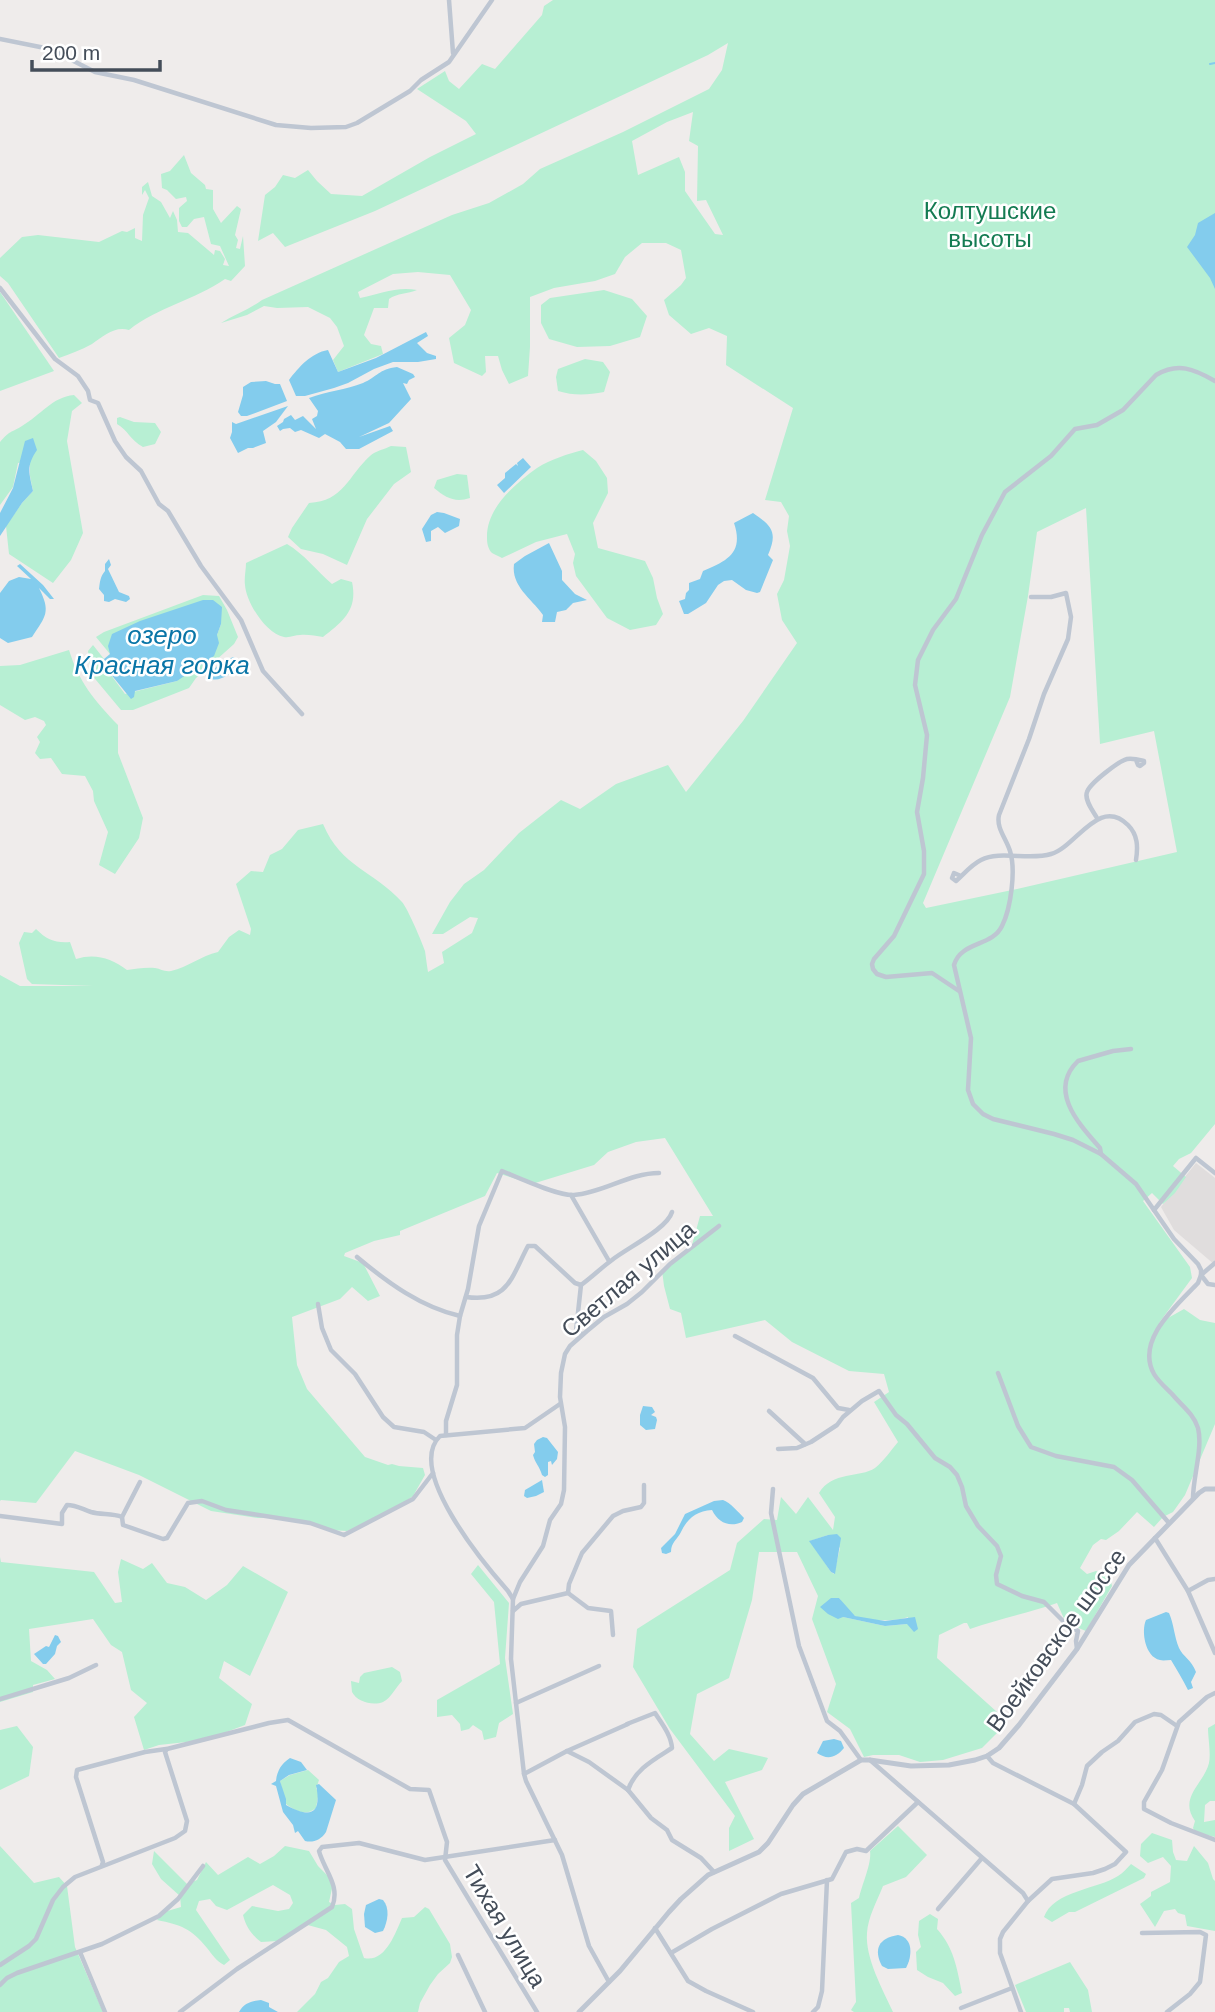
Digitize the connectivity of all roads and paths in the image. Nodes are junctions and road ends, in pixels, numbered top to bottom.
1 (449, 0) edge
2 (492, 0) edge
3 (0, 40) edge
4 (453, 54) junction
5 (0, 288) edge
6 (1215, 381) edge
7 (1031, 597) dead end
8 (302, 714) dead end
9 (1136, 760) dead end
10 (1097, 818) junction
11 (1011, 856) junction
12 (1136, 860) dead end
13 (961, 876) dead end
14 (959, 991) junction
15 (1131, 1049) dead end
16 (1101, 1154) junction
17 (659, 1173) dead end
18 (1215, 1173) edge
19 (572, 1195) junction
20 (1154, 1210) junction
21 (672, 1212) dead end
22 (719, 1226) dead end
23 (357, 1257) dead end
24 (609, 1262) junction
25 (1215, 1263) edge
26 (1201, 1275) junction
27 (581, 1284) junction
28 (1215, 1285) edge
29 (466, 1297) junction
30 (318, 1304) dead end
31 (460, 1316) junction
32 (582, 1334) junction
33 (735, 1336) dead end
34 (998, 1373) dead end
35 (560, 1404) junction
36 (851, 1409) junction
37 (769, 1411) dead end
38 (446, 1435) junction
39 (436, 1440) junction
40 (805, 1444) junction
41 (778, 1449) dead end
42 (433, 1472) junction
43 (140, 1482) dead end
44 (645, 1485) dead end
45 (773, 1489) dead end
46 (1215, 1489) edge
47 (1193, 1498) junction
48 (0, 1516) edge
49 (122, 1517) junction
50 (1169, 1523) junction
51 (1155, 1538) junction
52 (1215, 1579) edge
53 (1188, 1591) junction
54 (568, 1593) junction
55 (513, 1599) junction
56 (521, 1604) junction
57 (513, 1611) junction
58 (612, 1634) dead end
59 (1077, 1649) junction
60 (1215, 1653) edge
61 (96, 1665) dead end
62 (599, 1666) dead end
63 (1215, 1693) edge
64 (0, 1699) edge
65 (516, 1703) junction
66 (1177, 1726) junction
67 (167, 1749) junction
68 (567, 1751) junction
69 (987, 1756) junction
70 (861, 1760) junction
71 (870, 1760) junction
72 (524, 1774) junction
73 (628, 1790) junction
74 (918, 1802) junction
75 (1074, 1804) junction
76 (555, 1840) junction
77 (1215, 1840) edge
78 (446, 1857) junction
79 (982, 1858) junction
80 (101, 1866) junction
81 (203, 1866) dead end
82 (714, 1872) junction
83 (827, 1880) junction
84 (1028, 1901) junction
85 (938, 1909) dead end
86 (655, 1928) junction
87 (1142, 1933) dead end
88 (80, 1952) junction
89 (671, 1953) junction
90 (458, 1955) dead end
91 (0, 1965) edge
92 (611, 1980) junction
93 (0, 1985) edge
94 (1012, 1988) junction
95 (961, 2008) dead end
96 (105, 2012) edge
97 (180, 2012) edge
98 (485, 2012) edge
99 (537, 2012) edge
100 (579, 2012) edge
101 (753, 2012) edge
102 (813, 2012) edge
103 (1021, 2012) edge
104 (1167, 2012) edge

1 - 4 street
2 - 4 street
3 - 4 street
5 - 8 street
6 - 14 street
7 - 11 street
9 - 10 street
10 - 11 street
10 - 12 street
11 - 13 street
11 - 14 street
14 - 16 street
15 - 16 street
16 - 20 street
17 - 19 street
18 - 20 street
19 - 24 street
19 - 29 street
20 - 26 street
21 - 24 street
22 - 32 street, Светлая улица
23 - 31 street
24 - 27 street
25 - 26 street
26 - 28 street
26 - 47 street
27 - 29 street
27 - 32 street
29 - 31 street
30 - 39 street
31 - 38 street
32 - 35 street, Светлая улица
33 - 36 street
34 - 50 street
35 - 38 street
35 - 55 street, Светлая улица
36 - 40 street
36 - 59 street
37 - 40 street
38 - 39 street
39 - 42 street
40 - 41 street
42 - 49 street
42 - 55 street
43 - 49 street
44 - 54 street
45 - 70 street
46 - 47 street, Воейковское шоссе
47 - 50 street, Воейковское шоссе
48 - 49 street
50 - 51 street, Воейковское шоссе
51 - 53 street
51 - 59 street, Воейковское шоссе
52 - 53 street
53 - 60 street
54 - 56 street
54 - 58 street
55 - 56 street
55 - 57 street
56 - 57 street
57 - 65 street
59 - 69 street, Воейковское шоссе
61 - 64 street
62 - 65 street
63 - 66 street
65 - 72 street
66 - 75 street
66 - 77 street
67 - 78 street, Тихая улица
67 - 80 street
67 - 80 street
68 - 72 street
68 - 73 street
68 - 73 street
69 - 71 street, Воейковское шоссе
69 - 75 street
70 - 71 street, Воейковское шоссе
70 - 82 street
71 - 74 street
72 - 76 street
73 - 82 street
74 - 79 street
74 - 83 street
75 - 84 street
76 - 78 street
76 - 92 street
78 - 97 street
78 - 99 street, Тихая улица
79 - 84 street
79 - 85 street
80 - 91 street
81 - 88 street
82 - 86 street
83 - 89 street
83 - 102 street
84 - 94 street
86 - 89 street
86 - 92 street
87 - 104 street
88 - 93 street
88 - 96 street
89 - 101 street
90 - 98 street
92 - 100 street
94 - 95 street
94 - 103 street

